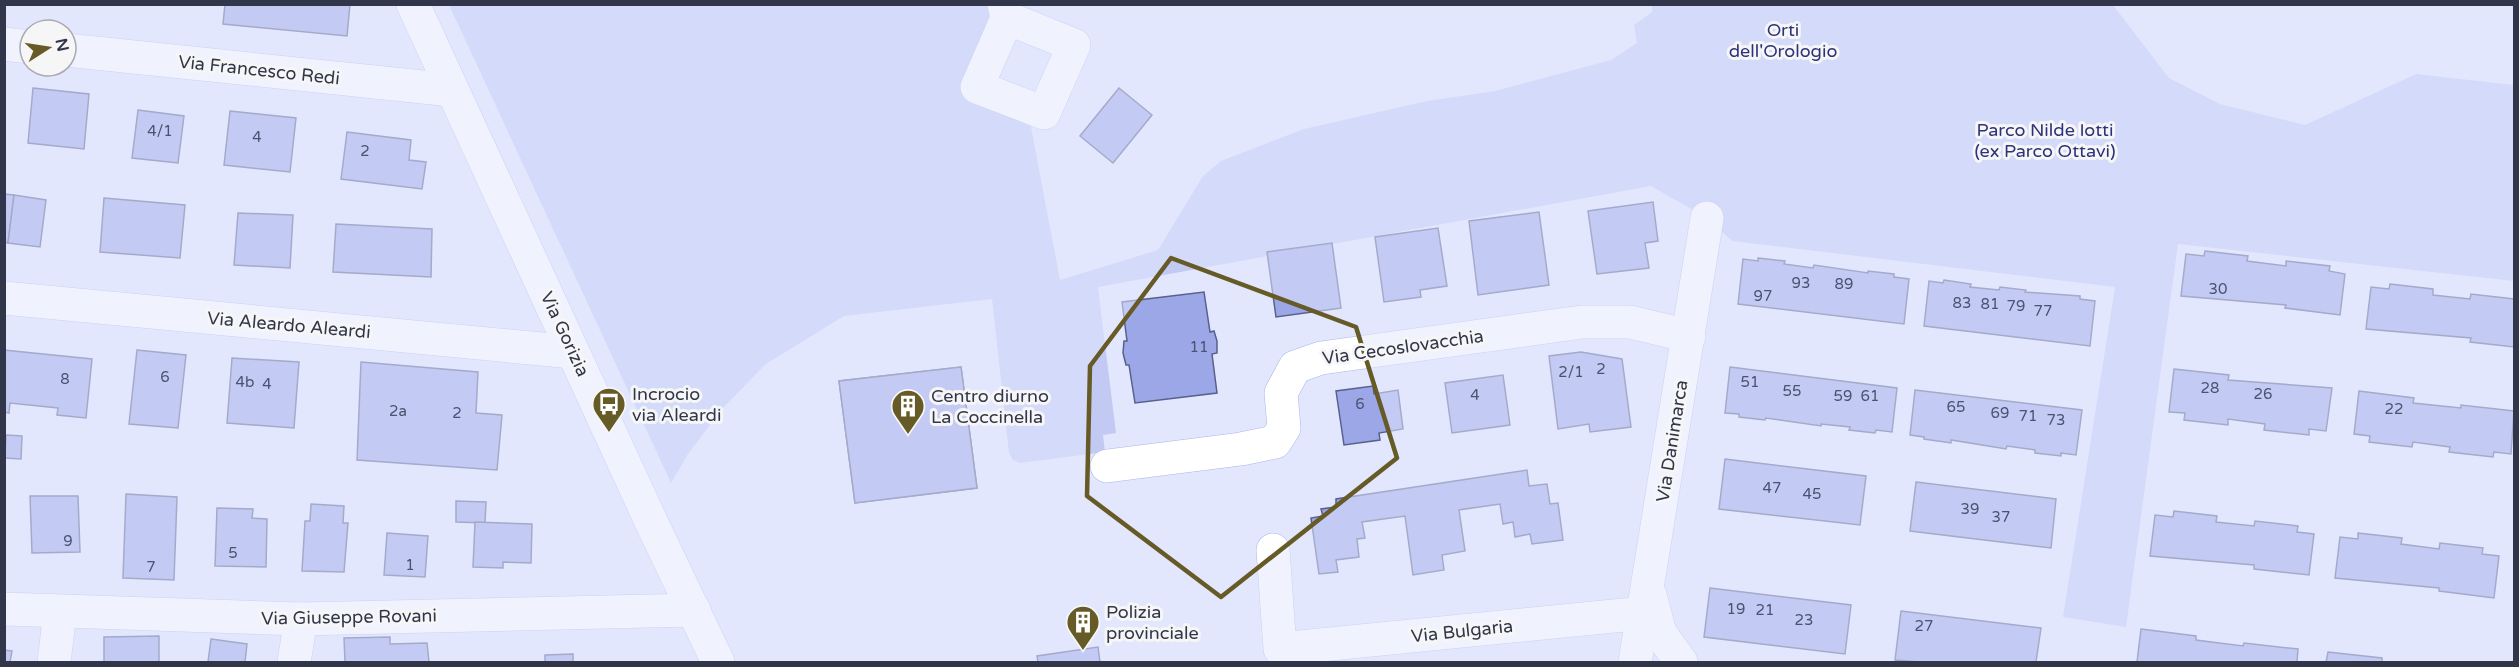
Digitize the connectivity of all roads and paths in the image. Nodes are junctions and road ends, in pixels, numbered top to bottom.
1 (413, 4) edge
2 (78, 51) edge
3 (452, 90) junction
4 (1707, 218) dead end
5 (4, 298) edge
6 (1689, 336) junction
7 (573, 352) junction
8 (1107, 466) dead end
9 (1273, 550) dead end
10 (1646, 598) junction
11 (4, 609) edge
12 (694, 610) junction
13 (60, 612) junction
14 (301, 620) junction
15 (1281, 656) edge
16 (54, 663) edge
17 (294, 663) edge
18 (718, 663) edge
19 (1635, 663) edge
20 (1681, 663) edge

1 - 3 street, Via Gorizia
2 - 3 street, Via Francesco Redi
3 - 7 street, Via Gorizia
4 - 6 street, Via Danimarca
5 - 7 street, Via Aleardo Aleardi
6 - 8 street, Via Cecoslovacchia
6 - 10 street, Via Danimarca
7 - 12 street, Via Gorizia
9 - 15 street, Via Bulgaria
10 - 15 street, Via Bulgaria
10 - 19 street, Via Danimarca
10 - 20 street
11 - 13 street, Via Giuseppe Rovani
12 - 14 street, Via Giuseppe Rovani
12 - 18 street, Via Gorizia
13 - 14 street, Via Giuseppe Rovani
13 - 16 street
14 - 17 street

